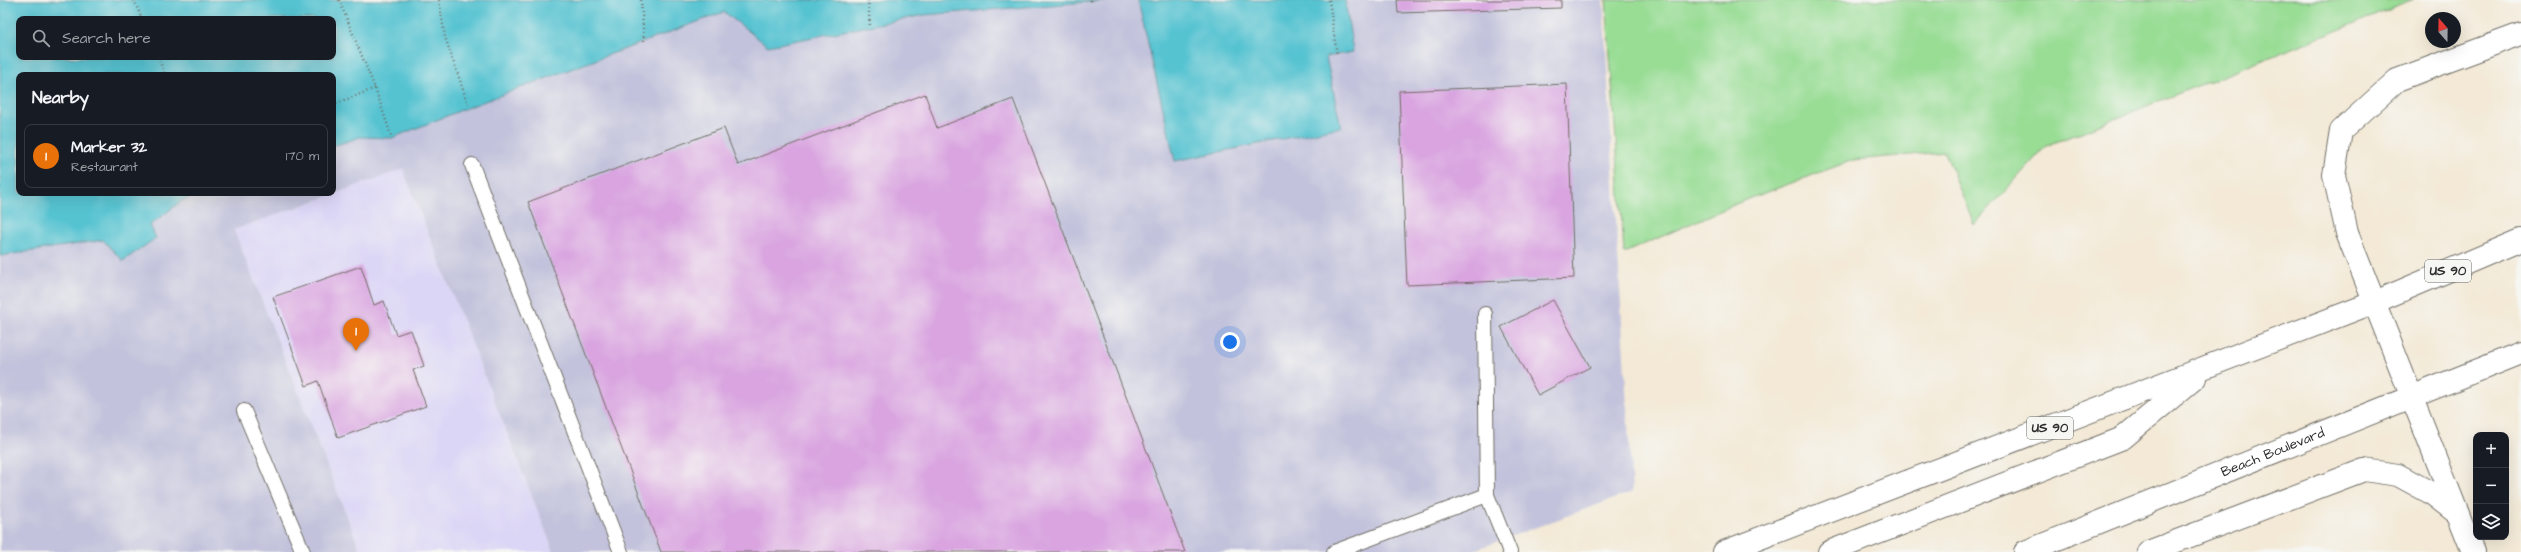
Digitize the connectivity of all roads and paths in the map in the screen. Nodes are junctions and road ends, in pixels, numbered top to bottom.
1 (134, 0) edge
2 (339, 0) edge
3 (439, 0) edge
4 (641, 0) edge
5 (868, 0) edge
6 (1329, 0) edge
7 (141, 16) edge
8 (870, 26) dead end
9 (2521, 34) edge
10 (644, 41) dead end
11 (1337, 55) dead end
12 (159, 60) edge
13 (164, 72) edge
14 (375, 88) junction
15 (336, 104) edge
16 (469, 107) dead end
17 (392, 138) dead end
18 (472, 165) dead end
19 (2521, 240) edge
20 (2375, 302) junction
21 (1485, 314) dead end
22 (2521, 354) edge
23 (2208, 366) junction
24 (2413, 397) junction
25 (244, 410) dead end
26 (1487, 495) junction
27 (2458, 514) junction
28 (303, 552) edge
29 (621, 552) edge
30 (1334, 552) edge
31 (1510, 552) edge
32 (1724, 552) edge
33 (1829, 552) edge
34 (2025, 552) edge
35 (2148, 552) edge
36 (2472, 552) edge

1 - 7 path
2 - 14 path
3 - 16 path
4 - 10 path
5 - 8 path
6 - 11 path
9 - 20 main road
12 - 13 path
14 - 15 path
14 - 17 path
18 - 29 lane
19 - 20 main road, US 90
20 - 23 main road, US 90
20 - 24 main road
21 - 26 lane
22 - 24 main road, Beach Boulevard
23 - 32 main road, US 90
23 - 33 main road
24 - 27 main road
24 - 34 main road, Beach Boulevard
25 - 28 lane
26 - 30 lane
26 - 31 lane
27 - 35 main road
27 - 36 main road

